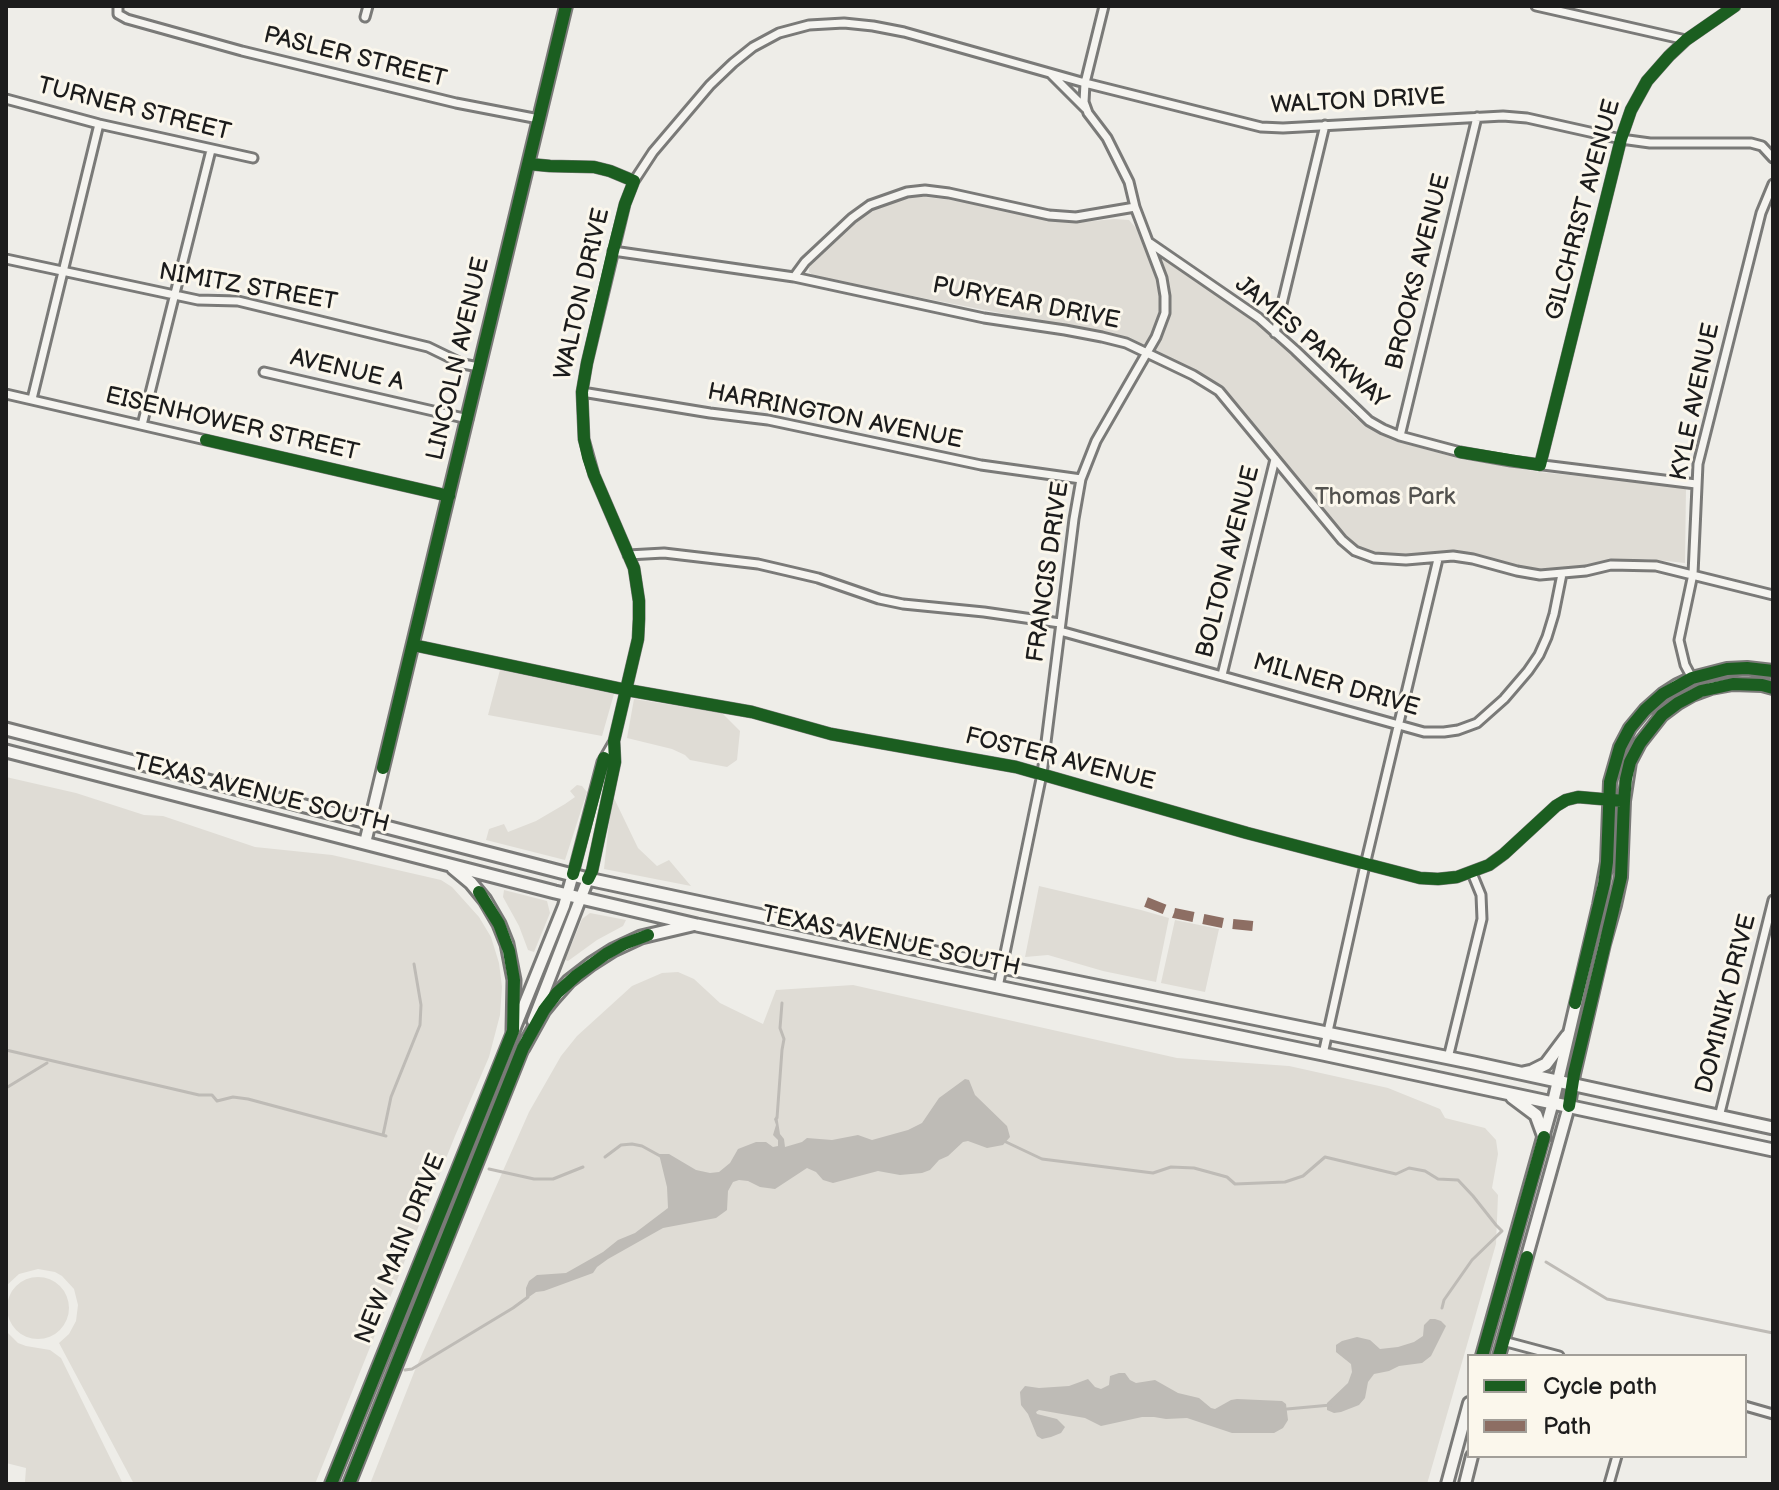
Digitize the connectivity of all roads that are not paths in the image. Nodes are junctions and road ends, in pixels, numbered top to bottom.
1 (368, 6) edge
2 (566, 6) edge
3 (1104, 6) edge
4 (1536, 6) edge
5 (1735, 6) edge
6 (118, 10) edge
7 (365, 17) dead end
8 (1686, 40) junction
9 (1049, 73) junction
10 (1085, 83) junction
11 (6, 99) edge
12 (1085, 108) junction
13 (1477, 117) junction
14 (539, 119) junction
15 (99, 124) junction
16 (1325, 125) junction
17 (1621, 139) junction
18 (211, 150) junction
19 (253, 158) dead end
20 (1773, 158) edge
21 (529, 164) junction
22 (634, 181) junction
23 (1773, 184) edge
24 (1135, 207) junction
25 (1149, 241) junction
26 (613, 251) junction
27 (6, 259) edge
28 (64, 272) junction
29 (794, 277) junction
30 (175, 296) junction
31 (1275, 333) junction
32 (1147, 353) junction
33 (479, 367) junction
34 (264, 372) dead end
35 (582, 392) junction
36 (6, 394) edge
37 (32, 399) junction
38 (468, 419) junction
39 (142, 425) junction
40 (1400, 436) junction
41 (1275, 459) junction
42 (1540, 465) junction
43 (1081, 479) junction
44 (1696, 484) junction
45 (449, 496) junction
46 (628, 555) junction
47 (1438, 559) junction
48 (1562, 574) junction
49 (1693, 574) junction
50 (1773, 595) edge
51 (1060, 627) junction
52 (413, 645) junction
53 (1773, 671) edge
54 (1222, 675) junction
55 (1692, 678) junction
56 (1773, 688) edge
57 (627, 690) junction
58 (1398, 724) junction
59 (6, 729) edge
60 (614, 741) junction
61 (6, 751) edge
62 (133, 761) junction
63 (1042, 774) junction
64 (128, 782) junction
65 (1608, 799) junction
66 (1624, 801) junction
67 (370, 822) junction
68 (365, 843) junction
69 (450, 865) junction
70 (1365, 865) junction
71 (1472, 873) junction
72 (573, 874) junction
73 (588, 879) junction
74 (568, 895) junction
75 (581, 898) junction
76 (1773, 900) edge
77 (697, 925) junction
78 (823, 929) junction
79 (817, 950) junction
80 (1002, 967) junction
81 (998, 987) junction
82 (513, 1031) junction
83 (1328, 1034) junction
84 (1567, 1036) junction
85 (523, 1048) junction
86 (1323, 1054) junction
87 (1448, 1058) junction
88 (1522, 1074) junction
89 (1557, 1082) junction
90 (1572, 1085) junction
91 (1505, 1093) junction
92 (1553, 1102) junction
93 (1569, 1106) junction
94 (1719, 1117) junction
95 (1773, 1128) edge
96 (1544, 1137) junction
97 (1773, 1150) edge
98 (424, 1251) junction
99 (440, 1257) junction
100 (1508, 1265) junction
101 (1503, 1341) junction
102 (1483, 1354) edge
103 (1500, 1354) edge
104 (1552, 1354) edge
105 (1747, 1407) edge
106 (1467, 1412) edge
107 (1773, 1414) edge
108 (345, 1448) junction
109 (361, 1454) junction
110 (1472, 1458) edge
111 (1616, 1458) edge
112 (1451, 1482) edge
113 (331, 1484) edge
114 (349, 1484) edge
115 (1465, 1484) edge
116 (1609, 1484) edge

1 - 7 street
2 - 14 street, LINCOLN AVENUE
3 - 10 street
4 - 8 street
5 - 8 street, GILCHRIST AVENUE
6 - 14 street, PASLER STREET
8 - 17 street, GILCHRIST AVENUE
9 - 10 street, WALTON DRIVE
9 - 12 street, FRANCIS DRIVE
9 - 22 street, WALTON DRIVE
10 - 12 street
10 - 16 street, WALTON DRIVE
11 - 15 street, TURNER STREET
12 - 24 street, FRANCIS DRIVE
13 - 16 street, WALTON DRIVE
13 - 17 street, WALTON DRIVE
13 - 40 street, BROOKS AVENUE
14 - 21 street, LINCOLN AVENUE
15 - 18 street, TURNER STREET
15 - 28 street
16 - 31 street
17 - 20 street, WALTON DRIVE
17 - 42 street, GILCHRIST AVENUE
18 - 19 street, TURNER STREET
18 - 30 street
21 - 22 street
21 - 33 street, LINCOLN AVENUE
22 - 26 street, WALTON DRIVE
23 - 44 street, KYLE AVENUE
24 - 25 street, FRANCIS DRIVE
24 - 29 street
25 - 31 street, JAMES PARKWAY
25 - 32 street, FRANCIS DRIVE
26 - 29 street, PURYEAR DRIVE
26 - 35 street, WALTON DRIVE
27 - 28 street, NIMITZ STREET
28 - 30 street, NIMITZ STREET
28 - 37 street
29 - 32 street, PURYEAR DRIVE
30 - 33 street, NIMITZ STREET
30 - 39 street
31 - 40 street, JAMES PARKWAY
32 - 41 street, PURYEAR DRIVE
32 - 43 street, FRANCIS DRIVE
33 - 38 street, LINCOLN AVENUE
34 - 38 street, AVENUE A
35 - 43 street, HARRINGTON AVENUE
35 - 46 street, WALTON DRIVE
36 - 37 street, EISENHOWER STREET
37 - 39 street, EISENHOWER STREET
38 - 45 street, LINCOLN AVENUE
39 - 45 street, EISENHOWER STREET
40 - 42 street, JAMES PARKWAY
41 - 47 street, PURYEAR DRIVE
41 - 54 street, BOLTON AVENUE
42 - 44 street, JAMES PARKWAY
43 - 51 street, FRANCIS DRIVE
44 - 49 street, KYLE AVENUE
45 - 52 street, LINCOLN AVENUE
46 - 51 street, MILNER DRIVE
46 - 57 street, WALTON DRIVE
47 - 48 street, PURYEAR DRIVE
47 - 58 street
48 - 49 street, PURYEAR DRIVE
48 - 58 street, MILNER DRIVE
49 - 50 street, PURYEAR DRIVE
49 - 55 street, KYLE AVENUE
51 - 54 street, MILNER DRIVE
51 - 63 street, FRANCIS DRIVE
52 - 57 street, FOSTER AVENUE
52 - 67 street, LINCOLN AVENUE
53 - 55 street
54 - 58 street, MILNER DRIVE
55 - 65 street
56 - 66 street
57 - 60 street, WALTON DRIVE
57 - 63 street, FOSTER AVENUE
58 - 70 street
59 - 62 main road, TEXAS AVENUE SOUTH
60 - 72 street, WALTON DRIVE
60 - 73 street, WALTON DRIVE
61 - 64 main road, TEXAS AVENUE SOUTH
62 - 64 main road
62 - 67 main road, TEXAS AVENUE SOUTH
63 - 70 street, FOSTER AVENUE
63 - 80 street, FRANCIS DRIVE
64 - 68 main road, TEXAS AVENUE SOUTH
65 - 66 street, FOSTER AVENUE
65 - 71 street, FOSTER AVENUE
65 - 84 street
66 - 90 street
67 - 68 street, LINCOLN AVENUE
67 - 72 main road, TEXAS AVENUE SOUTH
68 - 69 main road, TEXAS AVENUE SOUTH
69 - 74 main road, TEXAS AVENUE SOUTH
69 - 82 main road
70 - 71 street, FOSTER AVENUE
70 - 83 street
71 - 87 street
72 - 73 main road, TEXAS AVENUE SOUTH
72 - 74 street, NEW MAIN DRIVE
73 - 75 street, NEW MAIN DRIVE
73 - 78 main road, TEXAS AVENUE SOUTH
74 - 75 main road, TEXAS AVENUE SOUTH
74 - 82 street, NEW MAIN DRIVE
75 - 77 main road, TEXAS AVENUE SOUTH
75 - 85 street, NEW MAIN DRIVE
76 - 94 street, DOMINIK DRIVE
77 - 79 main road, TEXAS AVENUE SOUTH
77 - 85 main road
78 - 79 main road
78 - 80 main road, TEXAS AVENUE SOUTH
79 - 81 main road, TEXAS AVENUE SOUTH
80 - 81 street, FRANCIS DRIVE
80 - 83 main road, TEXAS AVENUE SOUTH
81 - 86 main road, TEXAS AVENUE SOUTH
82 - 98 street, NEW MAIN DRIVE
83 - 86 street
83 - 87 main road, TEXAS AVENUE SOUTH
84 - 88 main road
84 - 89 street
85 - 99 street, NEW MAIN DRIVE
86 - 91 main road, TEXAS AVENUE SOUTH
87 - 88 main road, TEXAS AVENUE SOUTH
88 - 89 main road, TEXAS AVENUE SOUTH
89 - 90 main road, TEXAS AVENUE SOUTH
89 - 92 street
90 - 93 street
90 - 94 main road, TEXAS AVENUE SOUTH
91 - 92 main road, TEXAS AVENUE SOUTH
91 - 96 main road
92 - 93 main road, TEXAS AVENUE SOUTH
92 - 96 street
93 - 97 main road, TEXAS AVENUE SOUTH
93 - 101 street
94 - 95 main road, TEXAS AVENUE SOUTH
96 - 100 street
98 - 99 street
98 - 108 street, NEW MAIN DRIVE
99 - 109 street, NEW MAIN DRIVE
100 - 101 street
100 - 102 street
101 - 103 street
101 - 104 street
105 - 107 street
106 - 112 street
108 - 109 street
108 - 113 street, NEW MAIN DRIVE
109 - 114 street, NEW MAIN DRIVE
110 - 115 street
111 - 116 street

